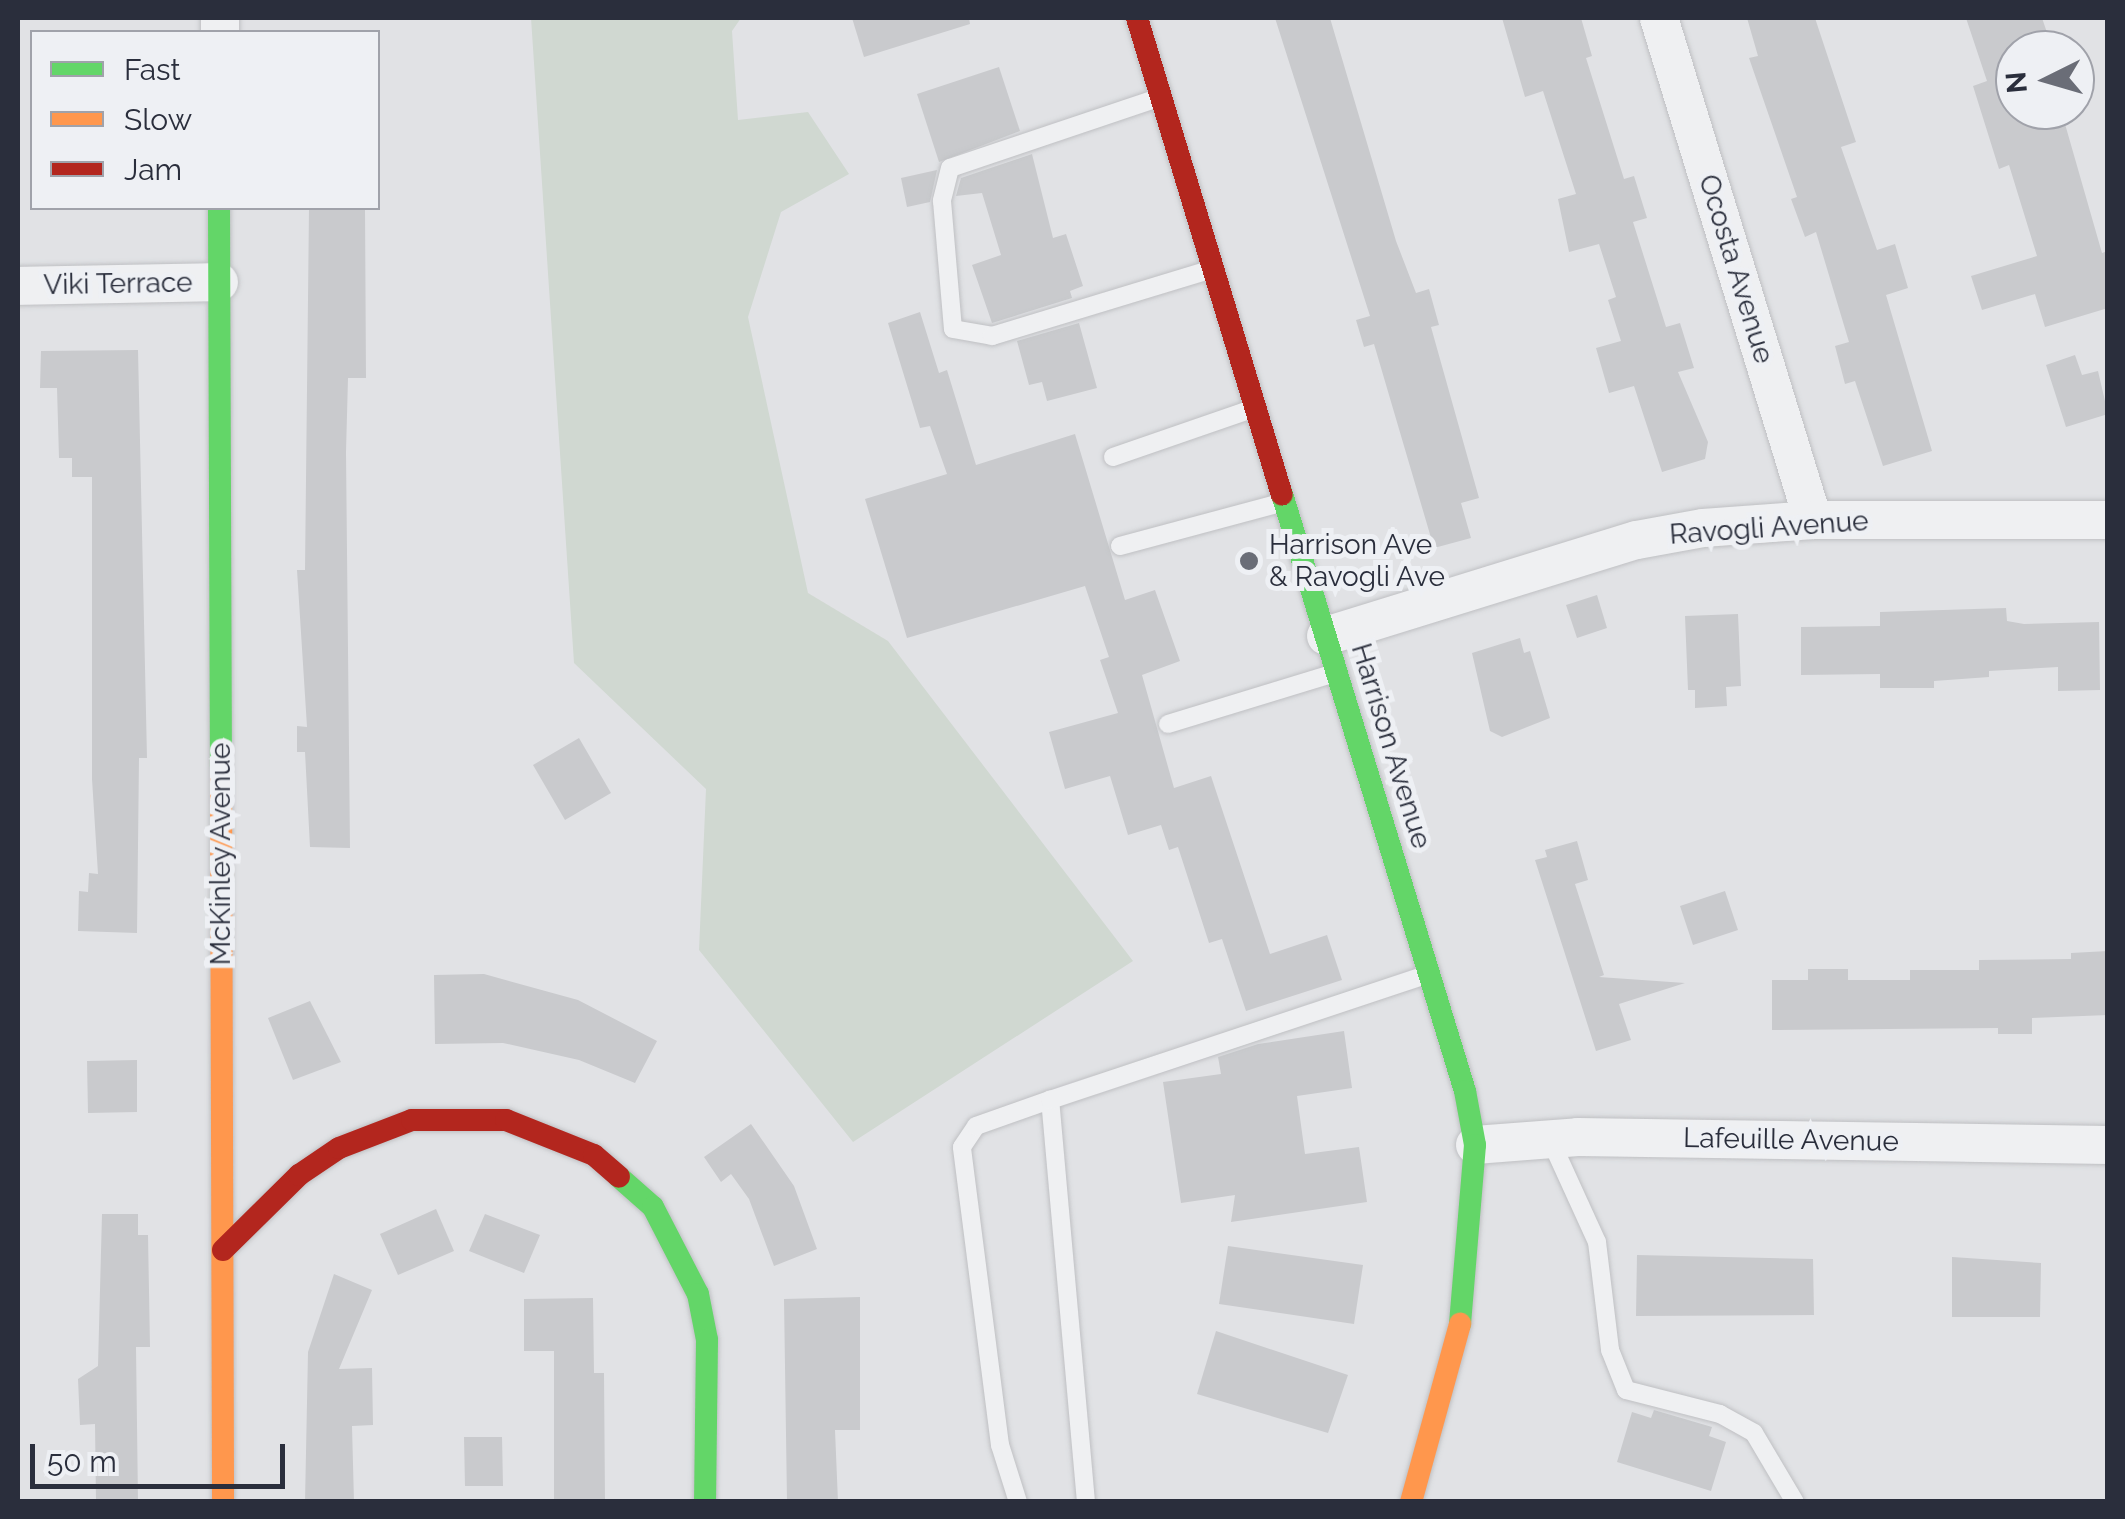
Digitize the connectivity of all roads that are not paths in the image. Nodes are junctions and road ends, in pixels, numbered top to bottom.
1 (1137, 18) edge
2 (1659, 18) edge
3 (1162, 97) junction
4 (219, 210) edge
5 (1214, 268) junction
6 (219, 282) junction
7 (18, 286) edge
8 (1257, 408) junction
9 (1112, 457) dead end
10 (1285, 502) junction
11 (1813, 520) junction
12 (2108, 520) edge
13 (1120, 546) dead end
14 (1326, 636) junction
15 (1337, 673) junction
16 (1168, 724) dead end
17 (1430, 973) junction
18 (1050, 1100) junction
19 (1550, 1139) junction
20 (1475, 1145) junction
21 (2108, 1145) edge
22 (223, 1250) junction
23 (223, 1502) edge
24 (705, 1502) edge
25 (1018, 1502) edge
26 (1086, 1502) edge
27 (1411, 1502) edge
28 (1796, 1502) edge

1 - 3 street, Harrison Avenue
2 - 11 street, Ocosta Avenue
3 - 5 street, Harrison Avenue
3 - 5 lane
4 - 6 street, McKinley Avenue
5 - 8 street, Harrison Avenue
6 - 7 street, Viki Terrace
6 - 22 street, McKinley Avenue
8 - 9 lane
8 - 10 street, Harrison Avenue
10 - 13 lane
10 - 14 street, Harrison Avenue
11 - 12 street, Ravogli Avenue
11 - 14 street, Ravogli Avenue
14 - 15 street, Harrison Avenue
15 - 16 lane
15 - 17 street, Harrison Avenue
17 - 18 lane
17 - 20 street, Harrison Avenue
18 - 25 lane
18 - 26 lane
19 - 20 street, Lafeuille Avenue
19 - 21 street, Lafeuille Avenue
19 - 28 lane
20 - 27 street, Harrison Avenue
22 - 23 street, McKinley Avenue
22 - 24 street

